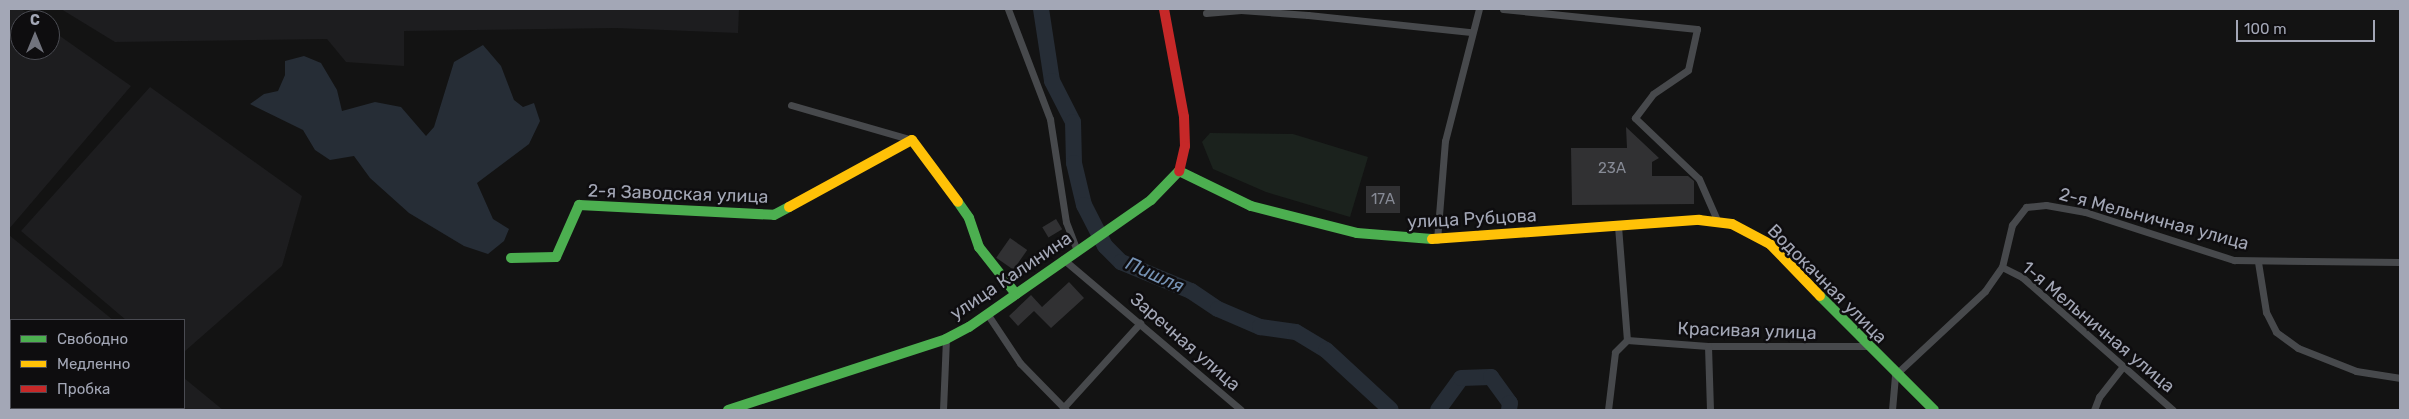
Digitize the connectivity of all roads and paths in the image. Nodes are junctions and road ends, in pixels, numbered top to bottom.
1 (1008, 9) edge
2 (1164, 9) edge
3 (1479, 9) edge
4 (1503, 9) edge
5 (1206, 13) dead end
6 (1472, 32) junction
7 (791, 105) dead end
8 (912, 140) junction
9 (1179, 171) junction
10 (1717, 220) junction
11 (1618, 226) junction
12 (1438, 240) junction
13 (1077, 250) junction
14 (511, 258) dead end
15 (1063, 259) junction
16 (2258, 262) junction
17 (2400, 262) edge
18 (2002, 267) junction
19 (1016, 294) junction
20 (988, 315) junction
21 (1140, 323) junction
22 (946, 339) junction
23 (1627, 340) junction
24 (1708, 346) junction
25 (1867, 346) junction
26 (2123, 366) junction
27 (1895, 375) junction
28 (2400, 378) edge
29 (1064, 409) edge
30 (728, 410) edge
31 (943, 410) edge
32 (1240, 410) edge
33 (1608, 410) edge
34 (1710, 410) edge
35 (1892, 410) edge
36 (1934, 410) edge
37 (2094, 410) edge
38 (2173, 410) edge

1 - 13 street
2 - 9 street
3 - 6 street
4 - 10 street
5 - 6 street
6 - 12 street
7 - 8 street
8 - 14 street, 2-я Заводская улица
8 - 19 street
9 - 12 street, улица Рубцова
9 - 13 street, улица Калинина
10 - 11 street, улица Рубцова
10 - 25 street, Водокачная улица
11 - 12 street, улица Рубцова
11 - 23 street
13 - 15 street, улица Калинина
15 - 19 street, улица Калинина
15 - 21 street, Заречная улица
16 - 17 street, 2-я Мельничная улица
16 - 18 street, 2-я Мельничная улица
16 - 28 street
18 - 26 street, 1-я Мельничная улица
18 - 27 street, 2-я Мельничная улица
19 - 20 street, улица Калинина
20 - 22 street, улица Калинина
20 - 29 street
21 - 29 street
21 - 32 street, Заречная улица
22 - 30 street, улица Калинина
22 - 31 street
23 - 24 street, Красивая улица
23 - 33 street
24 - 25 street, Красивая улица
24 - 34 street
25 - 27 street, Водокачная улица
26 - 37 street
26 - 38 street, 1-я Мельничная улица
27 - 35 street
27 - 36 street, Водокачная улица

